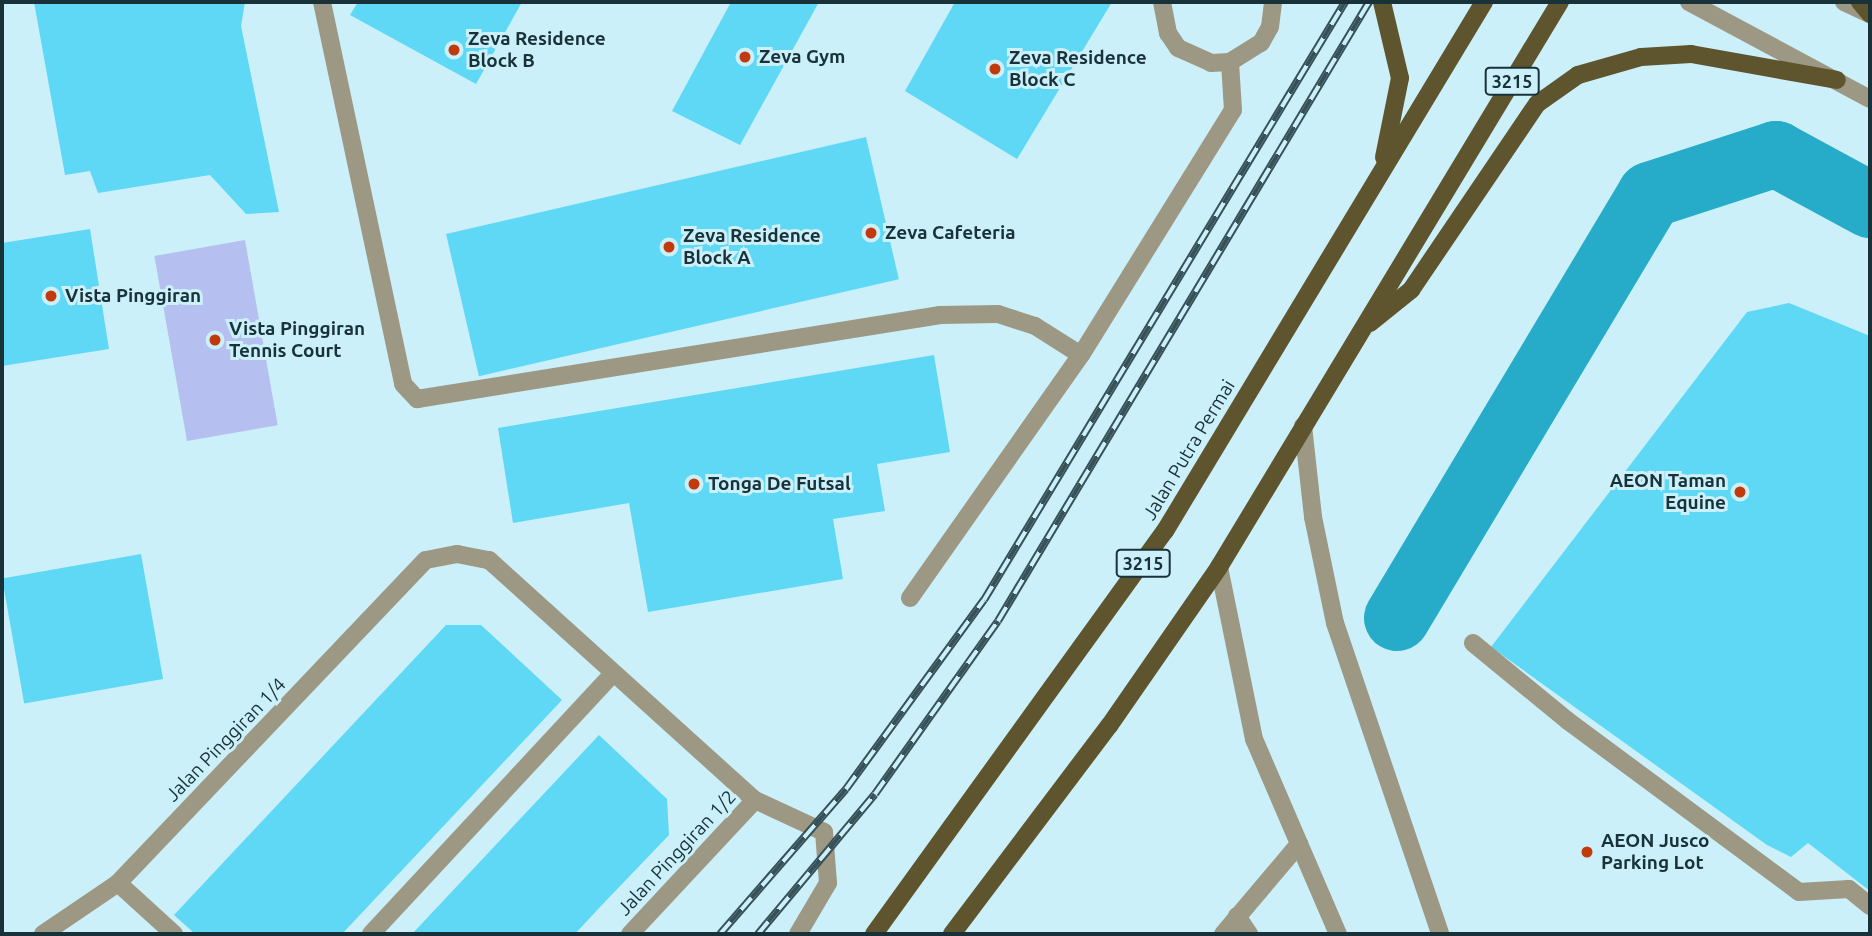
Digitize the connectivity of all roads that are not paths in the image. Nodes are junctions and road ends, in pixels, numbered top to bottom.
1 (322, 2) edge
2 (1162, 2) edge
3 (1273, 2) edge
4 (1382, 2) edge
5 (1484, 2) edge
6 (1560, 2) edge
7 (1689, 2) edge
8 (1844, 2) edge
9 (1860, 2) edge
10 (1870, 14) edge
11 (1230, 62) junction
12 (1837, 80) junction
13 (1870, 99) edge
14 (1381, 170) junction
15 (1360, 331) junction
16 (1081, 355) junction
17 (1303, 426) junction
18 (1219, 567) junction
19 (910, 598) dead end
20 (1473, 643) dead end
21 (612, 675) junction
22 (755, 800) junction
23 (1298, 845) junction
24 (118, 883) junction
25 (1870, 906) edge
26 (1237, 916) junction
27 (43, 934) edge
28 (174, 934) edge
29 (371, 934) edge
30 (629, 934) edge
31 (798, 934) edge
32 (874, 934) edge
33 (951, 934) edge
34 (1223, 934) edge
35 (1249, 934) edge
36 (1338, 934) edge
37 (1440, 934) edge

1 - 16 street
2 - 11 street
3 - 11 street
4 - 14 main road
5 - 14 main road, Jalan Putra Permai / 3215
6 - 15 main road, 3215
7 - 12 street
8 - 10 street
9 - 10 main road
11 - 16 street
12 - 13 street
12 - 15 main road
14 - 32 main road, Jalan Putra Permai / 3215
15 - 17 main road, 3215
16 - 19 street
17 - 18 main road, 3215
17 - 37 street
18 - 23 street
18 - 33 main road, 3215
20 - 25 street
21 - 22 street
21 - 24 street, Jalan Pinggiran 1/4
21 - 29 street
22 - 30 street, Jalan Pinggiran 1/2
22 - 31 street
23 - 26 street
23 - 36 street
24 - 27 street, Jalan Pinggiran 1/4
24 - 28 street
26 - 34 street
26 - 35 street

